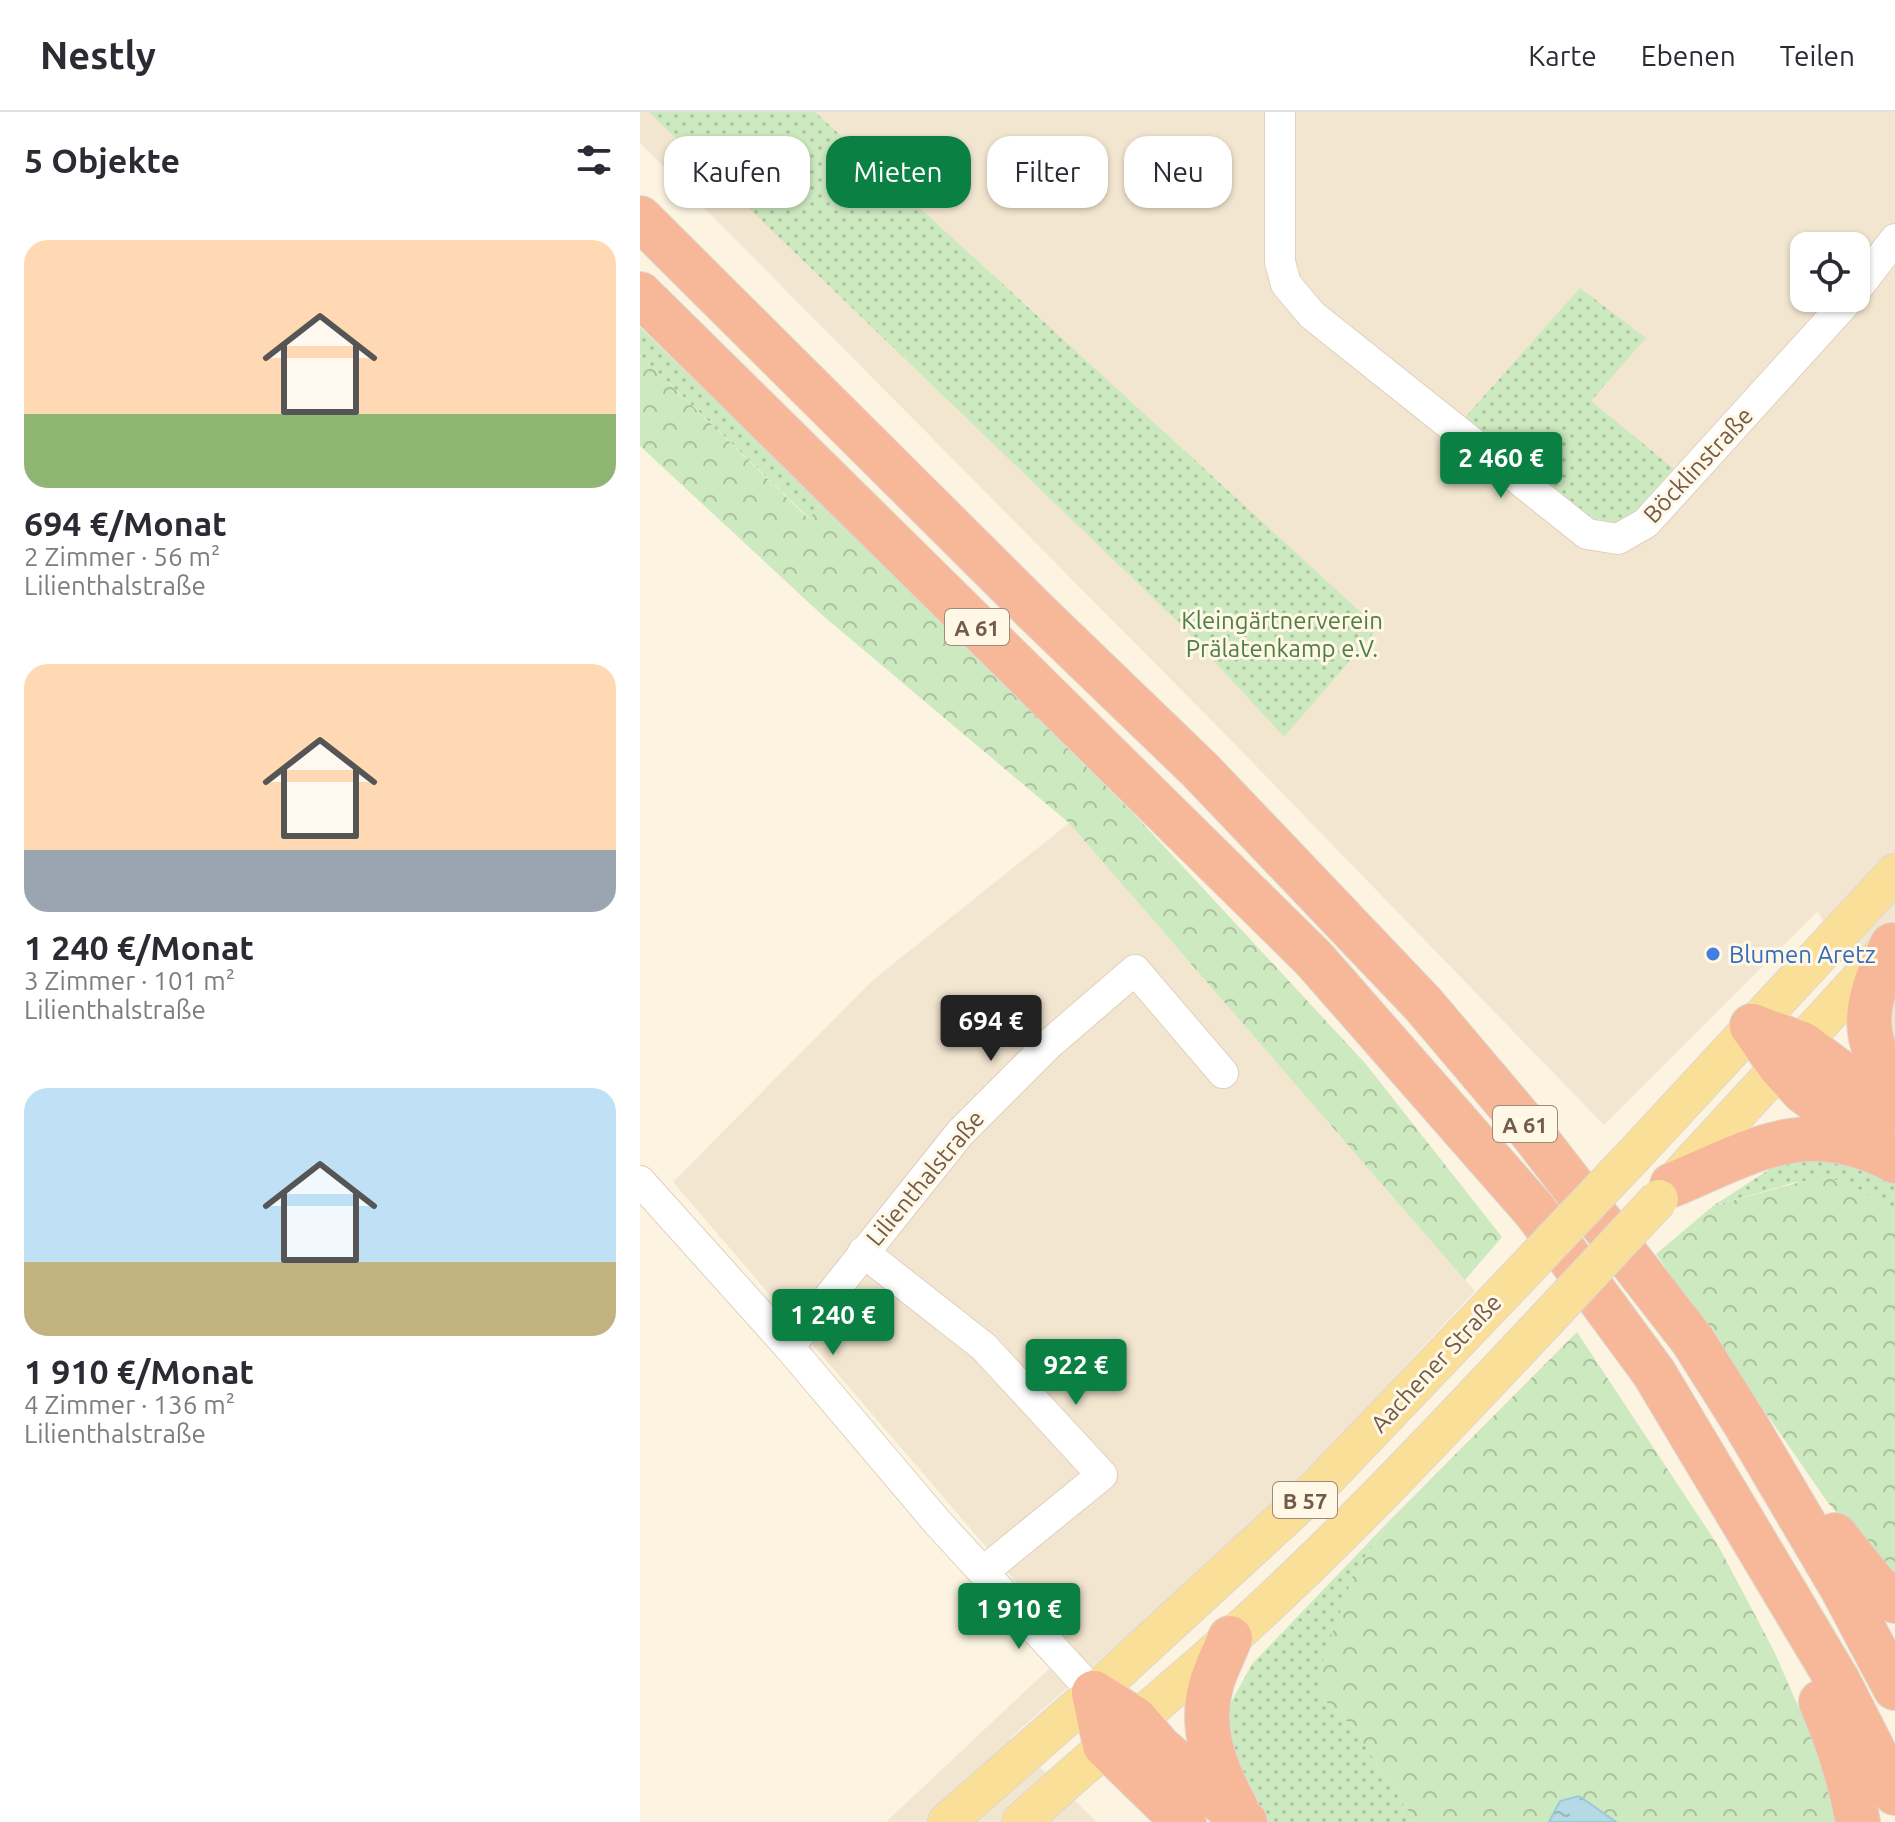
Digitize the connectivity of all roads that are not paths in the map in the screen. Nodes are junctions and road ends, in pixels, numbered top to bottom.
1 (1280, 112) edge
2 (640, 218) edge
3 (1895, 239) edge
4 (1870, 272) edge
5 (640, 294) edge
6 (1837, 312) edge
7 (1895, 873) edge
8 (1893, 944) edge
9 (1752, 1026) junction
10 (1791, 1055) junction
11 (1223, 1073) dead end
12 (1895, 1095) edge
13 (1895, 1113) edge
14 (1895, 1160) edge
15 (640, 1181) edge
16 (1665, 1192) junction
17 (863, 1252) junction
18 (789, 1347) junction
19 (1746, 1425) junction
20 (1738, 1513) junction
21 (984, 1571) junction
22 (1895, 1601) edge
23 (1230, 1638) junction
24 (1895, 1688) edge
25 (1094, 1693) junction
26 (1120, 1732) junction
27 (1895, 1793) edge
28 (1244, 1821) edge
29 (947, 1822) edge
30 (1021, 1822) edge
31 (1184, 1822) edge
32 (1858, 1822) edge

1 - 6 street, Böcklinstraße
2 - 19 highway, A 61
3 - 4 street
5 - 20 highway, A 61
7 - 9 main road, Aachener Straße
8 - 10 main road, Aachener Straße
8 - 12 highway
9 - 10 highway
9 - 25 main road, Aachener Straße / B 57, bridge
10 - 13 highway
10 - 14 highway
10 - 16 main road, Aachener Straße
11 - 17 street, Lilienthalstraße
14 - 16 highway
15 - 18 street
16 - 23 main road, Aachener Straße / B 57, bridge
17 - 18 street, Lilienthalstraße
17 - 21 street, Lilienthalstraße
18 - 21 street
19 - 22 highway
19 - 24 highway, A 61
20 - 27 highway, A 61
20 - 32 highway
21 - 25 street
23 - 26 main road, Aachener Straße / B 57
23 - 28 highway
25 - 26 highway
25 - 29 main road, Aachener Straße / B 57
26 - 28 highway
26 - 30 main road, Aachener Straße / B 57
26 - 31 highway

